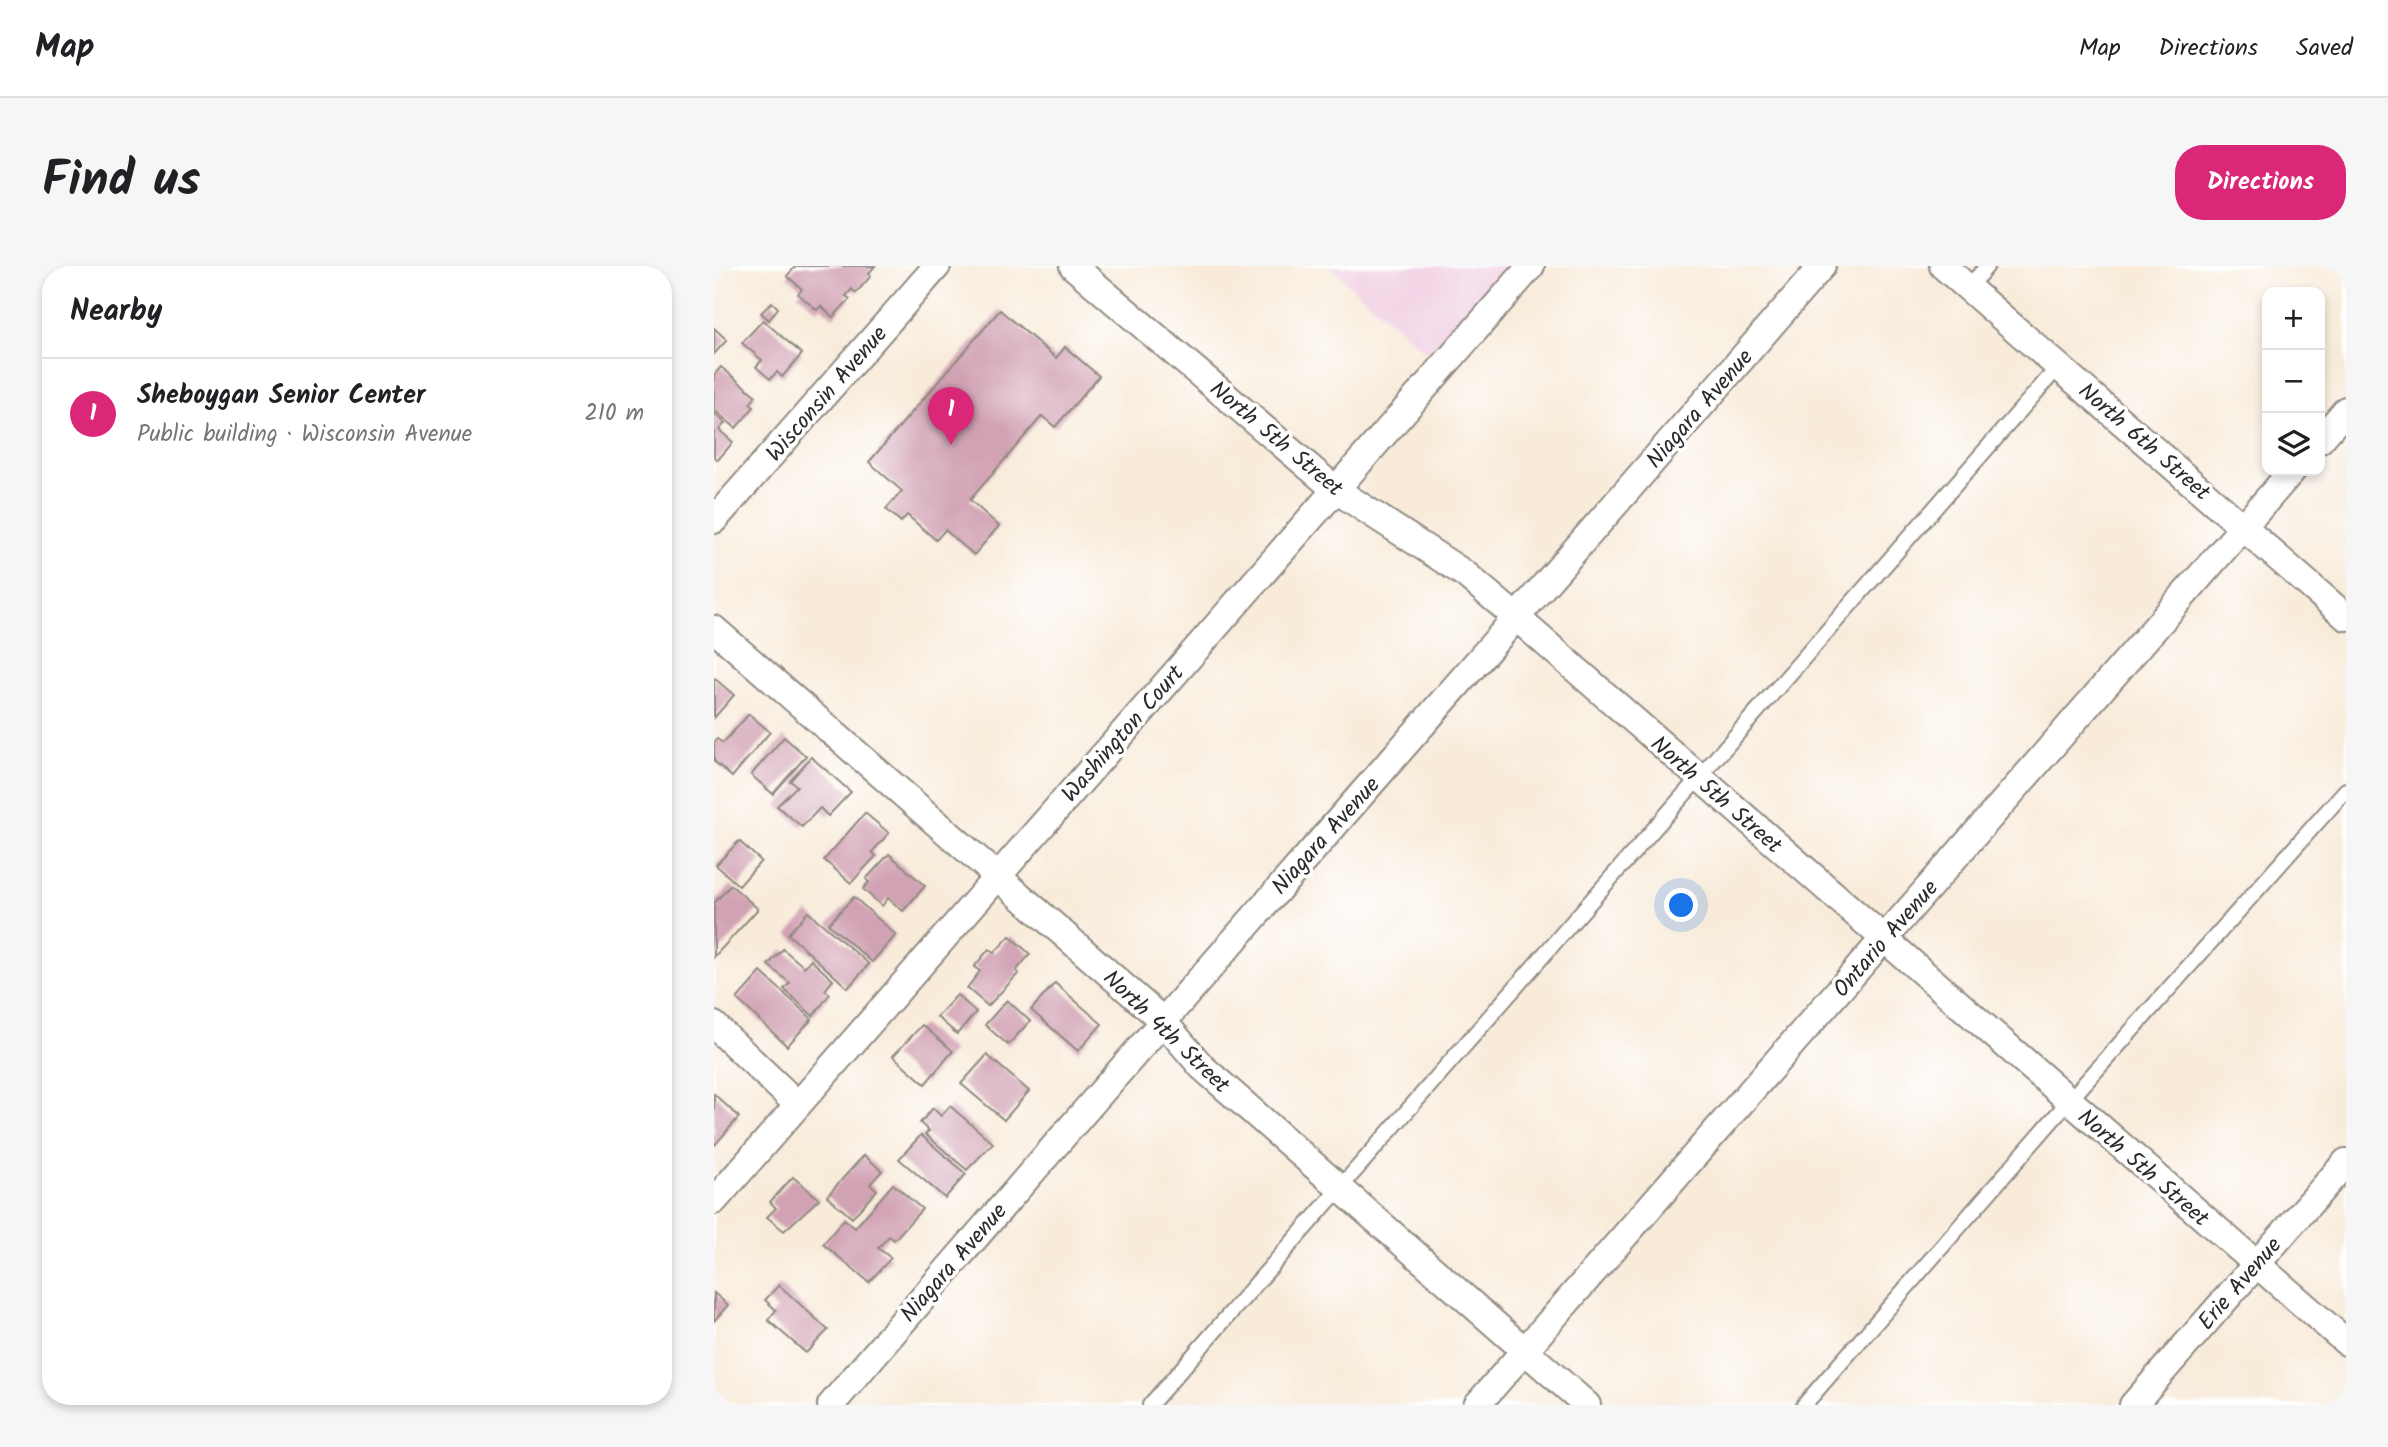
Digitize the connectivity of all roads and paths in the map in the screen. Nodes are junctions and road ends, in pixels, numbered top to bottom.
1 (937, 266) edge
2 (1073, 266) edge
3 (1531, 266) edge
4 (1822, 266) edge
5 (1943, 266) edge
6 (1987, 266) edge
7 (1968, 288) junction
8 (2059, 366) junction
9 (2346, 410) edge
10 (2325, 434) edge
11 (2288, 476) edge
12 (1336, 490) junction
13 (714, 520) edge
14 (2243, 527) junction
15 (2346, 617) edge
16 (1517, 618) junction
17 (714, 629) edge
18 (1700, 779) junction
19 (2346, 790) edge
20 (996, 877) junction
21 (1883, 940) junction
22 (1161, 1019) junction
23 (714, 1026) edge
24 (2068, 1102) junction
25 (797, 1104) junction
26 (2346, 1161) edge
27 (1340, 1189) junction
28 (714, 1201) edge
29 (2256, 1264) junction
30 (2346, 1342) edge
31 (1524, 1350) junction
32 (831, 1405) edge
33 (1150, 1405) edge
34 (1476, 1405) edge
35 (1587, 1405) edge
36 (1804, 1405) edge
37 (2133, 1405) edge

1 - 13 street, Wisconsin Avenue
2 - 12 street, North 5th Street
3 - 12 street, Washington Court
4 - 16 street, Niagara Avenue
5 - 7 street, North 6th Street
6 - 7 lane
7 - 8 street, North 6th Street
8 - 14 street, North 6th Street
8 - 18 lane
9 - 10 street
11 - 14 street, Ontario Avenue
12 - 16 street, North 5th Street
12 - 20 street, Washington Court
14 - 15 street, North 6th Street
14 - 21 street, Ontario Avenue
16 - 18 street, North 5th Street
16 - 22 street, Niagara Avenue
17 - 20 street, North 4th Street
18 - 21 street, North 5th Street
18 - 27 lane
19 - 24 lane
20 - 22 street, North 4th Street
20 - 25 street, Washington Court
21 - 24 street, North 5th Street
21 - 31 street, Ontario Avenue
22 - 27 street, North 4th Street
22 - 32 street, Niagara Avenue
23 - 25 street
24 - 29 street, North 5th Street
24 - 36 lane
25 - 28 street, Washington Court
26 - 29 street, Erie Avenue
27 - 31 street, North 4th Street
27 - 33 lane
29 - 30 street, North 5th Street
29 - 37 street, Erie Avenue
31 - 34 street, Ontario Avenue
31 - 35 street, North 4th Street

